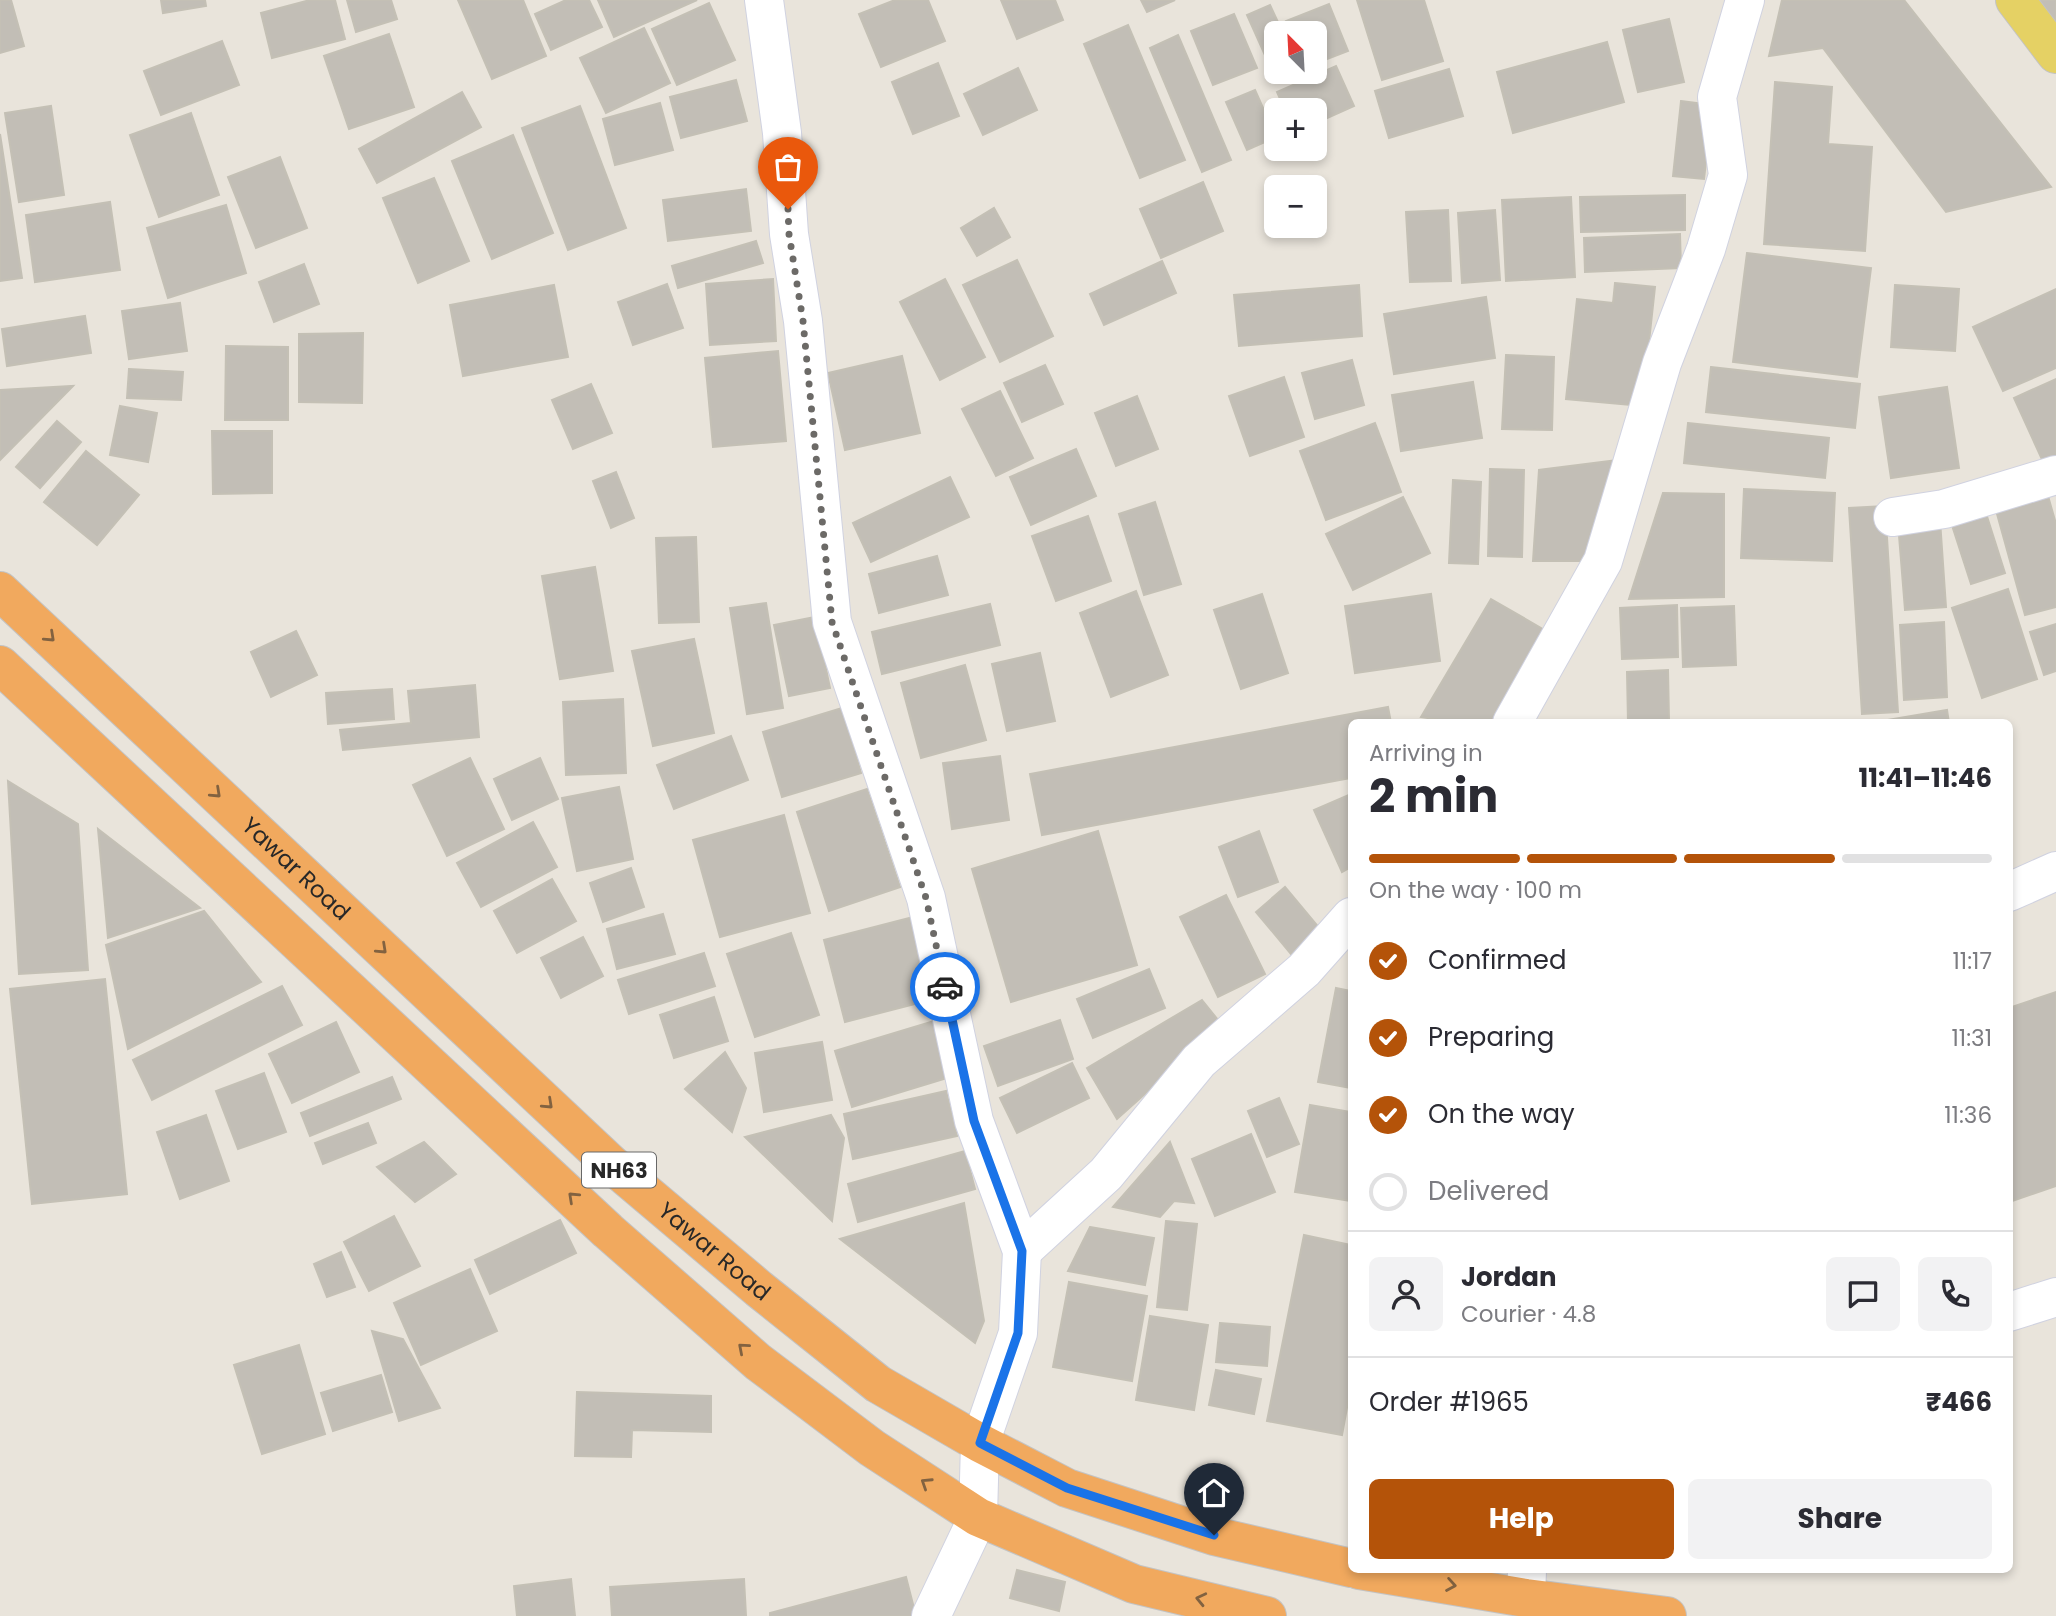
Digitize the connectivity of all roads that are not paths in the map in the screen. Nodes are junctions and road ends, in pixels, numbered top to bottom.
1 (764, 0) edge
2 (1745, 0) edge
3 (2015, 0) edge
4 (2056, 54) edge
5 (2056, 475) edge
6 (1893, 517) dead end
7 (0, 591) edge
8 (0, 665) edge
9 (1514, 719) edge
10 (2056, 871) edge
11 (2013, 889) edge
12 (1348, 920) edge
13 (1022, 1251) junction
14 (2056, 1297) edge
15 (2013, 1311) edge
16 (980, 1443) junction
17 (978, 1517) junction
18 (1348, 1567) edge
19 (1395, 1573) edge
20 (1526, 1584) edge
21 (931, 1616) edge
22 (1267, 1616) edge
23 (1667, 1616) edge

1 - 13 street
2 - 9 street
3 - 4 main road
5 - 6 street
7 -> 16 highway, Yawar Road / NH63
17 -> 8 highway, NH63
10 - 11 street
12 - 13 street
13 - 16 street
14 - 15 street
16 - 17 street
16 - 18 highway, Yawar Road / NH63
17 - 21 street
22 -> 17 highway, NH63
19 -> 20 highway
20 - 23 highway

